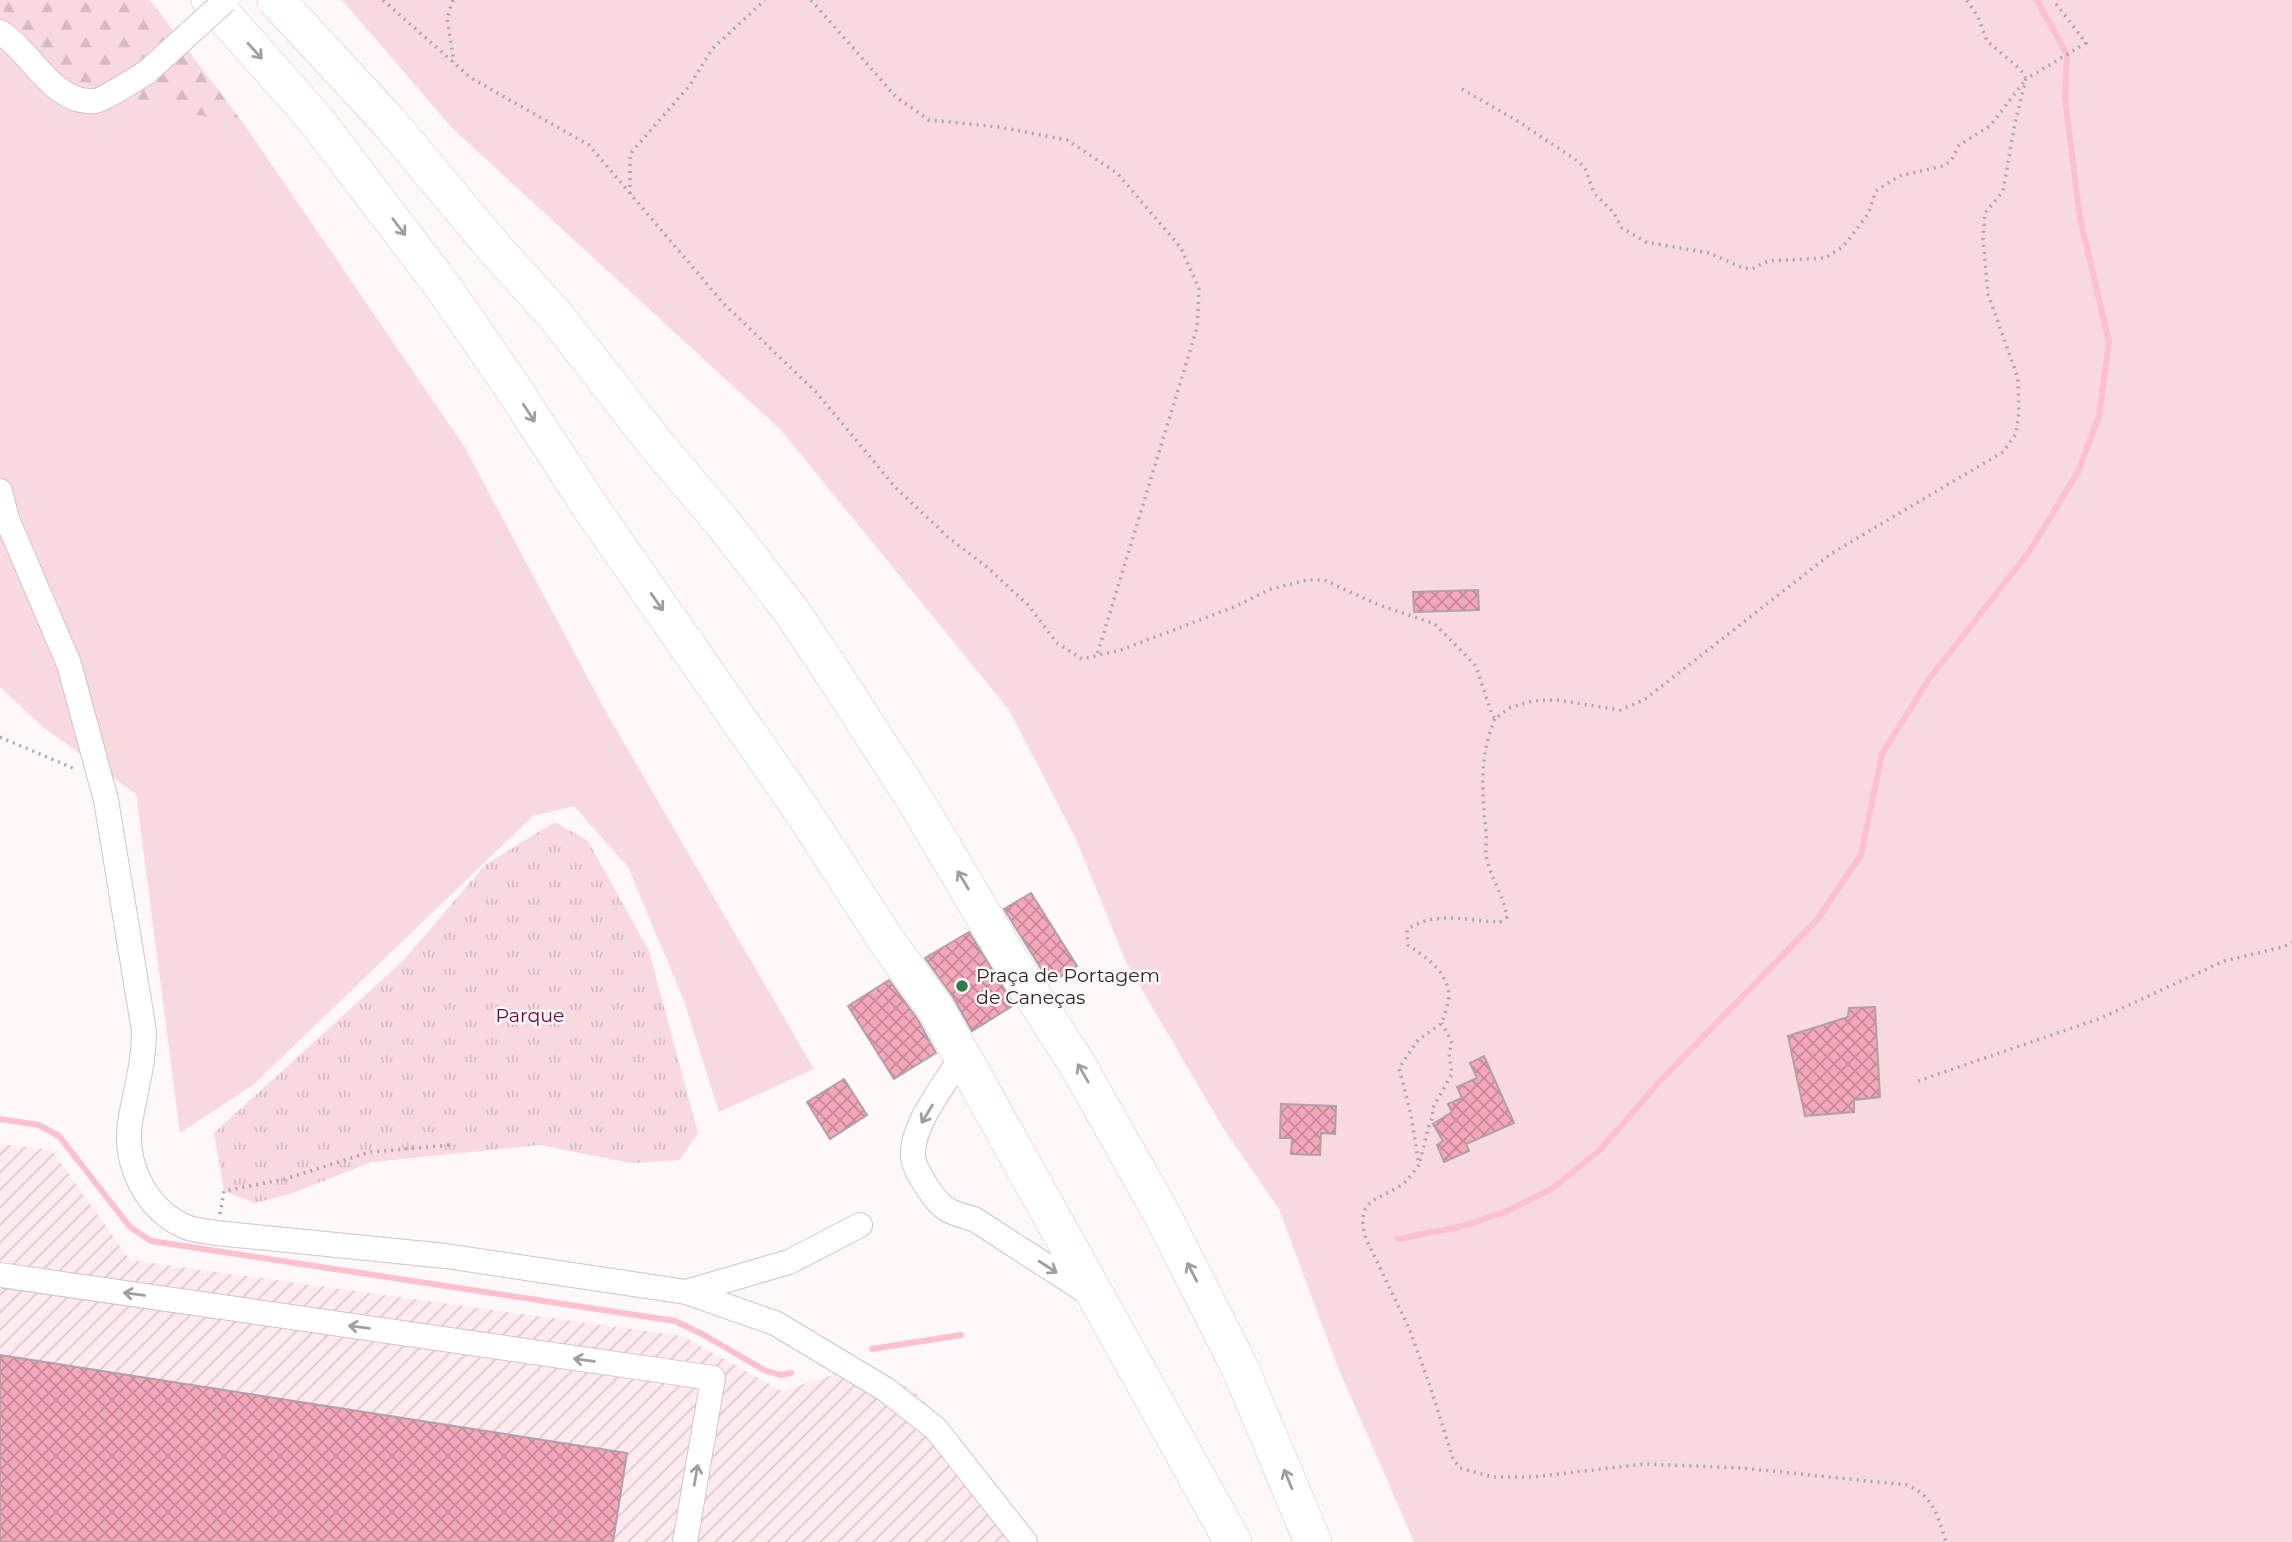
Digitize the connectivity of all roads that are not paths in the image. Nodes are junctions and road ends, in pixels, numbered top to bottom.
1 (210, 0) edge
2 (226, 0) edge
3 (276, 0) edge
4 (0, 32) edge
5 (0, 491) edge
6 (962, 1056) junction
7 (860, 1226) dead end
8 (0, 1275) edge
9 (686, 1292) junction
10 (1098, 1299) junction
11 (685, 1542) edge
12 (1026, 1542) edge
13 (1233, 1542) edge
14 (1313, 1542) edge

1 -> 6 highway
2 - 4 street, bridge
14 -> 3 highway
5 - 9 street
6 - 10 highway
6 -> 10 street
7 - 9 street
11 -> 8 street
9 - 12 street
10 - 13 highway

